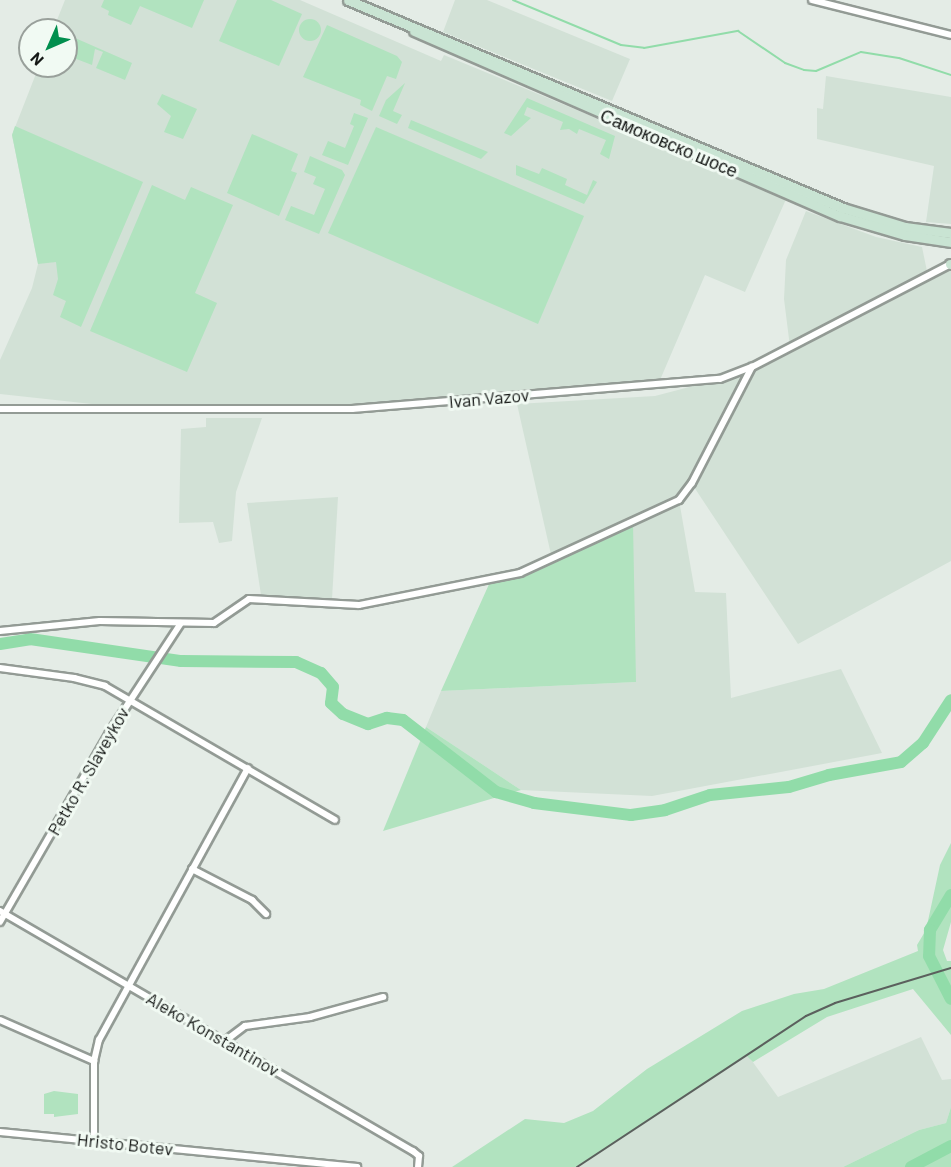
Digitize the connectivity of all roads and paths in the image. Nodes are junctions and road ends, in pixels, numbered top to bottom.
1 (348, 0) edge
2 (812, 0) edge
3 (396, 21) junction
4 (951, 35) edge
5 (948, 232) edge
6 (951, 242) edge
7 (951, 264) edge
8 (752, 367) junction
9 (0, 409) edge
10 (181, 623) junction
11 (0, 631) edge
12 (1, 670) edge
13 (129, 699) junction
14 (248, 768) junction
15 (335, 820) dead end
16 (192, 869) junction
17 (2, 912) edge
18 (266, 914) dead end
19 (0, 922) edge
20 (128, 985) junction
21 (383, 997) dead end
22 (0, 1020) edge
23 (225, 1041) junction
24 (94, 1061) junction
25 (0, 1132) edge
26 (94, 1141) junction
27 (419, 1165) edge
28 (357, 1167) edge

1 - 3 main road, Самоковско шосе
2 - 4 street
3 - 5 main road, Самоковско шосе
3 - 6 main road, Самоковско шосе
5 - 6 main road
7 - 8 street, Ivan Vazov
8 - 9 street, Ivan Vazov
8 - 10 street
10 - 11 street
10 - 13 street, Petko R. Slaveykov
12 - 13 street
13 - 14 street
13 - 17 street, Petko R. Slaveykov
14 - 15 street
14 - 16 street
16 - 18 street
16 - 20 street
17 - 19 street, Petko R. Slaveykov
17 - 20 street, Aleko Konstantinov
20 - 23 street, Aleko Konstantinov
20 - 24 street
21 - 23 street
22 - 24 street
23 - 27 street, Aleko Konstantinov
24 - 26 street
25 - 26 street, Hristo Botev
26 - 28 street, Hristo Botev

